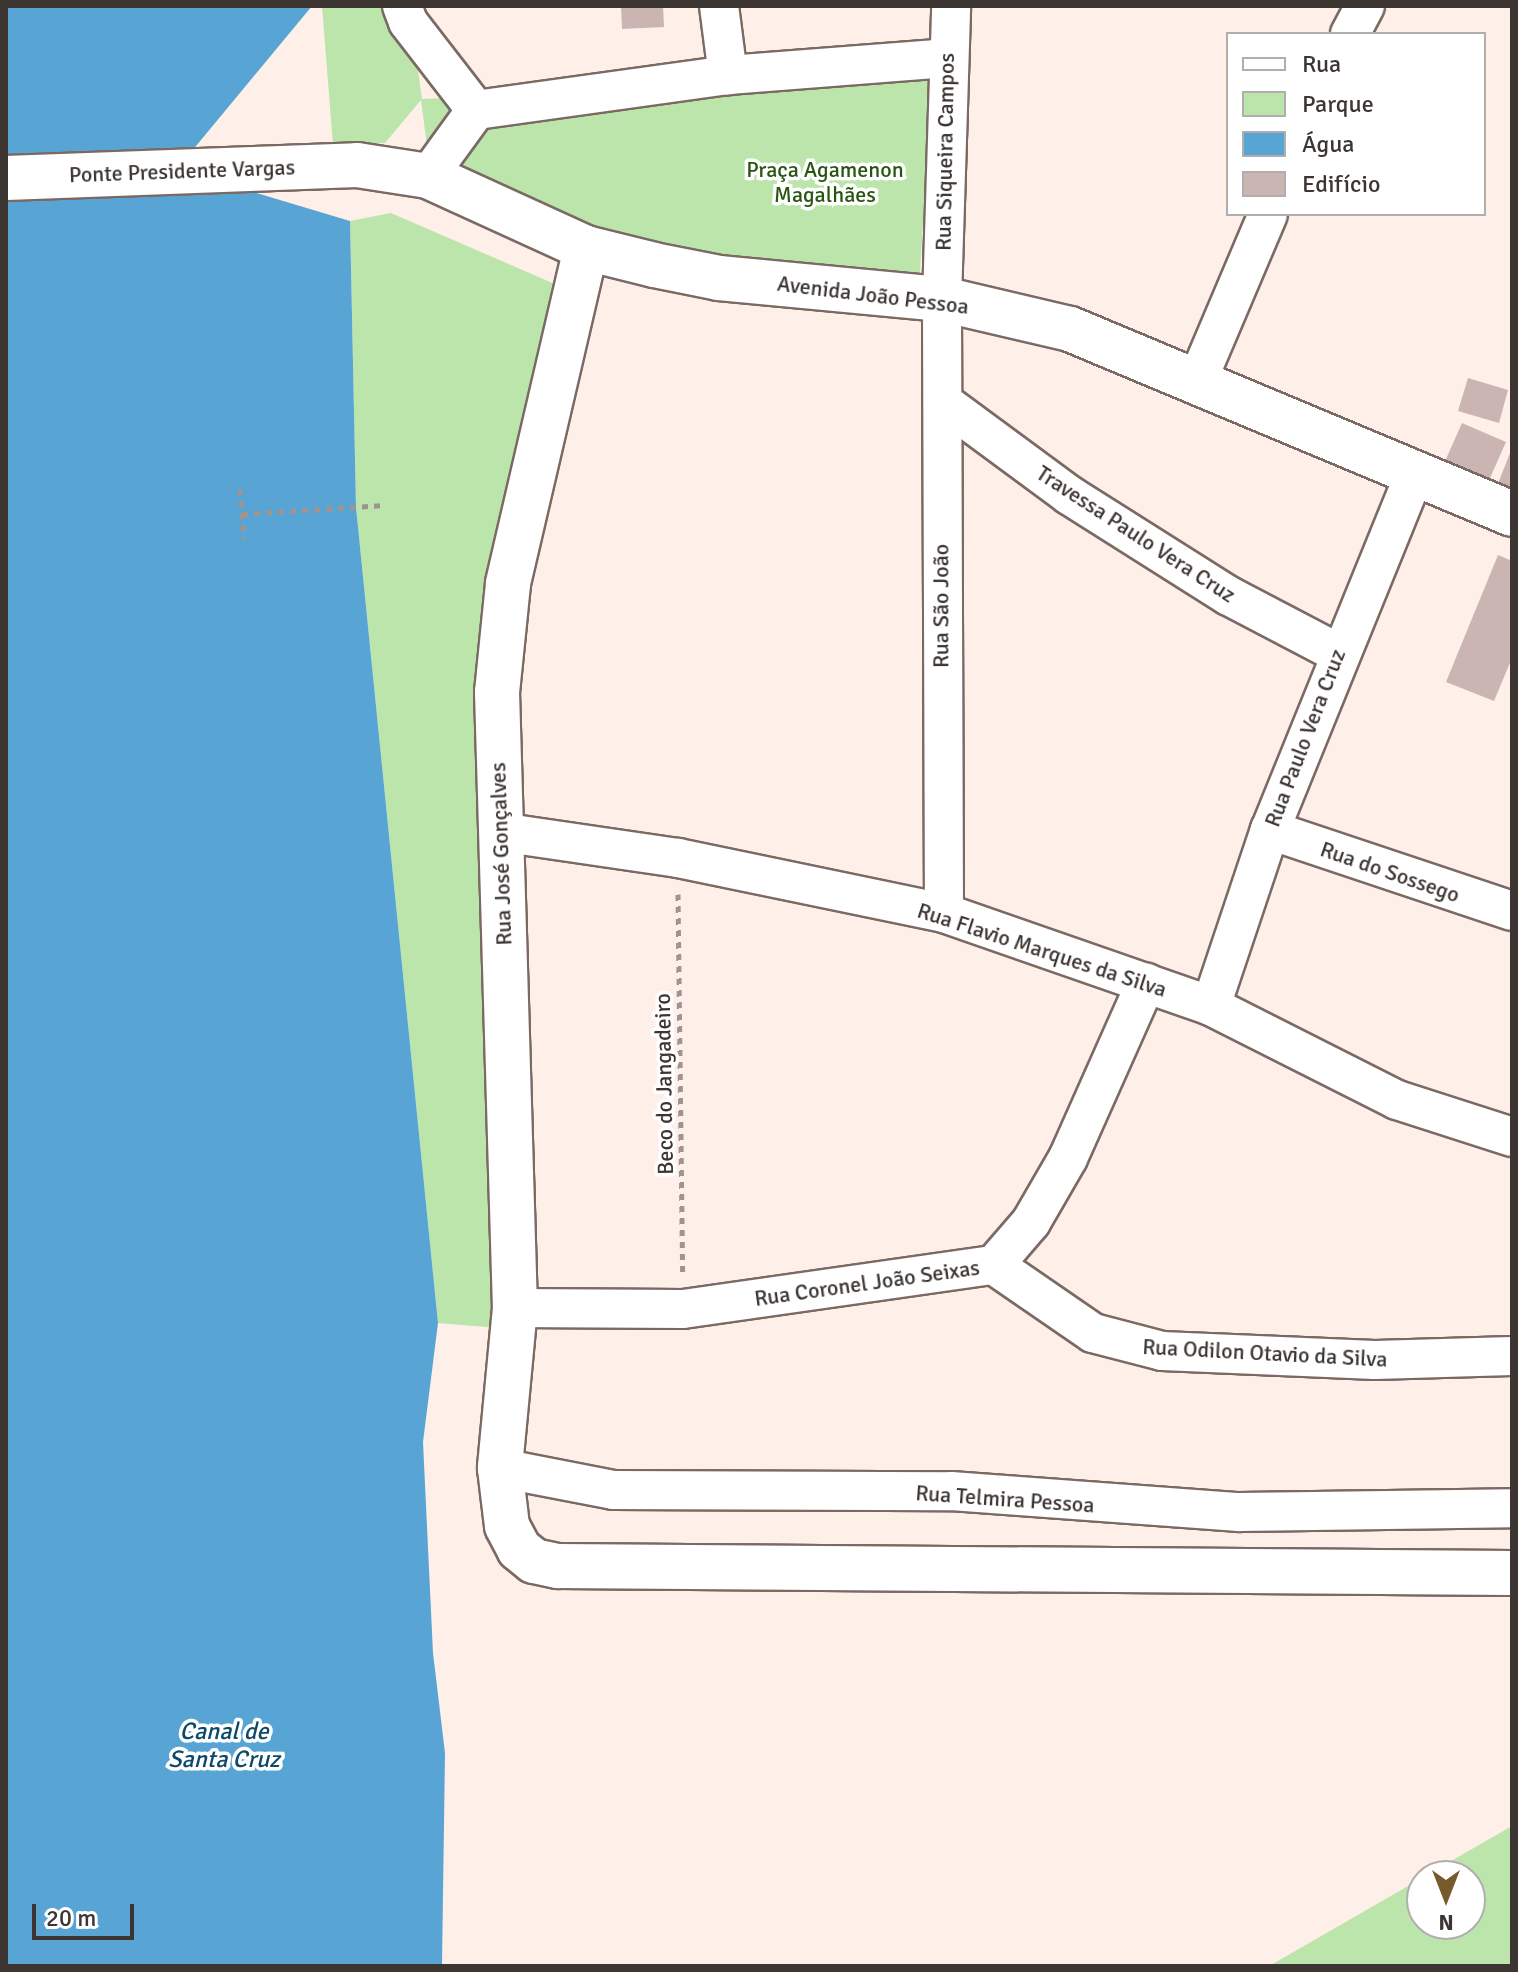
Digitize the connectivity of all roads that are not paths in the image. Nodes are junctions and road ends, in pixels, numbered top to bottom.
1 (402, 6) edge
2 (719, 6) edge
3 (951, 6) edge
4 (1365, 6) edge
5 (1351, 32) edge
6 (947, 58) junction
7 (728, 75) junction
8 (476, 110) junction
9 (357, 165) joint
10 (428, 176) junction
11 (6, 178) edge
12 (1267, 216) edge
13 (586, 248) junction
14 (942, 299) junction
15 (1198, 379) junction
16 (943, 402) junction
17 (1414, 475) junction
18 (1512, 514) edge
19 (1338, 653) junction
20 (1270, 830) junction
21 (500, 832) junction
22 (1512, 911) edge
23 (944, 913) junction
24 (1146, 983) junction
25 (1211, 1006) junction
26 (1512, 1137) edge
27 (994, 1265) junction
28 (515, 1308) junction
29 (1512, 1356) edge
30 (500, 1468) junction
31 (1512, 1508) edge
32 (1512, 1573) edge

1 - 8 street
2 - 7 street
3 - 6 street, Rua Siqueira Campos
4 - 5 street
6 - 7 street
6 - 14 street, Rua Siqueira Campos
7 - 8 street
8 - 10 street
9 - 10 street, Avenida João Pessoa
9 - 11 street, Ponte Presidente Vargas
10 - 13 street, Avenida João Pessoa
12 - 15 street
13 - 14 street, Avenida João Pessoa
13 - 21 street, Rua José Gonçalves
14 - 15 street, Avenida João Pessoa
14 - 16 street, Rua São João
15 - 17 street, Avenida João Pessoa
16 - 19 street, Travessa Paulo Vera Cruz
16 - 23 street, Rua São João
17 - 18 street, Avenida João Pessoa
17 - 19 street, Rua Paulo Vera Cruz
19 - 20 street, Rua Paulo Vera Cruz
20 - 22 street, Rua do Sossego
20 - 25 street, Rua Paulo Vera Cruz
21 - 23 street, Rua Flavio Marques da Silva
21 - 28 street, Rua José Gonçalves
23 - 24 street, Rua Flavio Marques da Silva
24 - 25 street, Rua Flavio Marques da Silva
24 - 27 street, Rua Coronel João Seixas
25 - 26 street, Rua Flavio Marques da Silva
27 - 28 street, Rua Coronel João Seixas
27 - 29 street, Rua Odilon Otavio da Silva
28 - 30 street, Rua José Gonçalves
30 - 31 street, Rua Telmira Pessoa
30 - 32 street, Rua José Gonçalves

